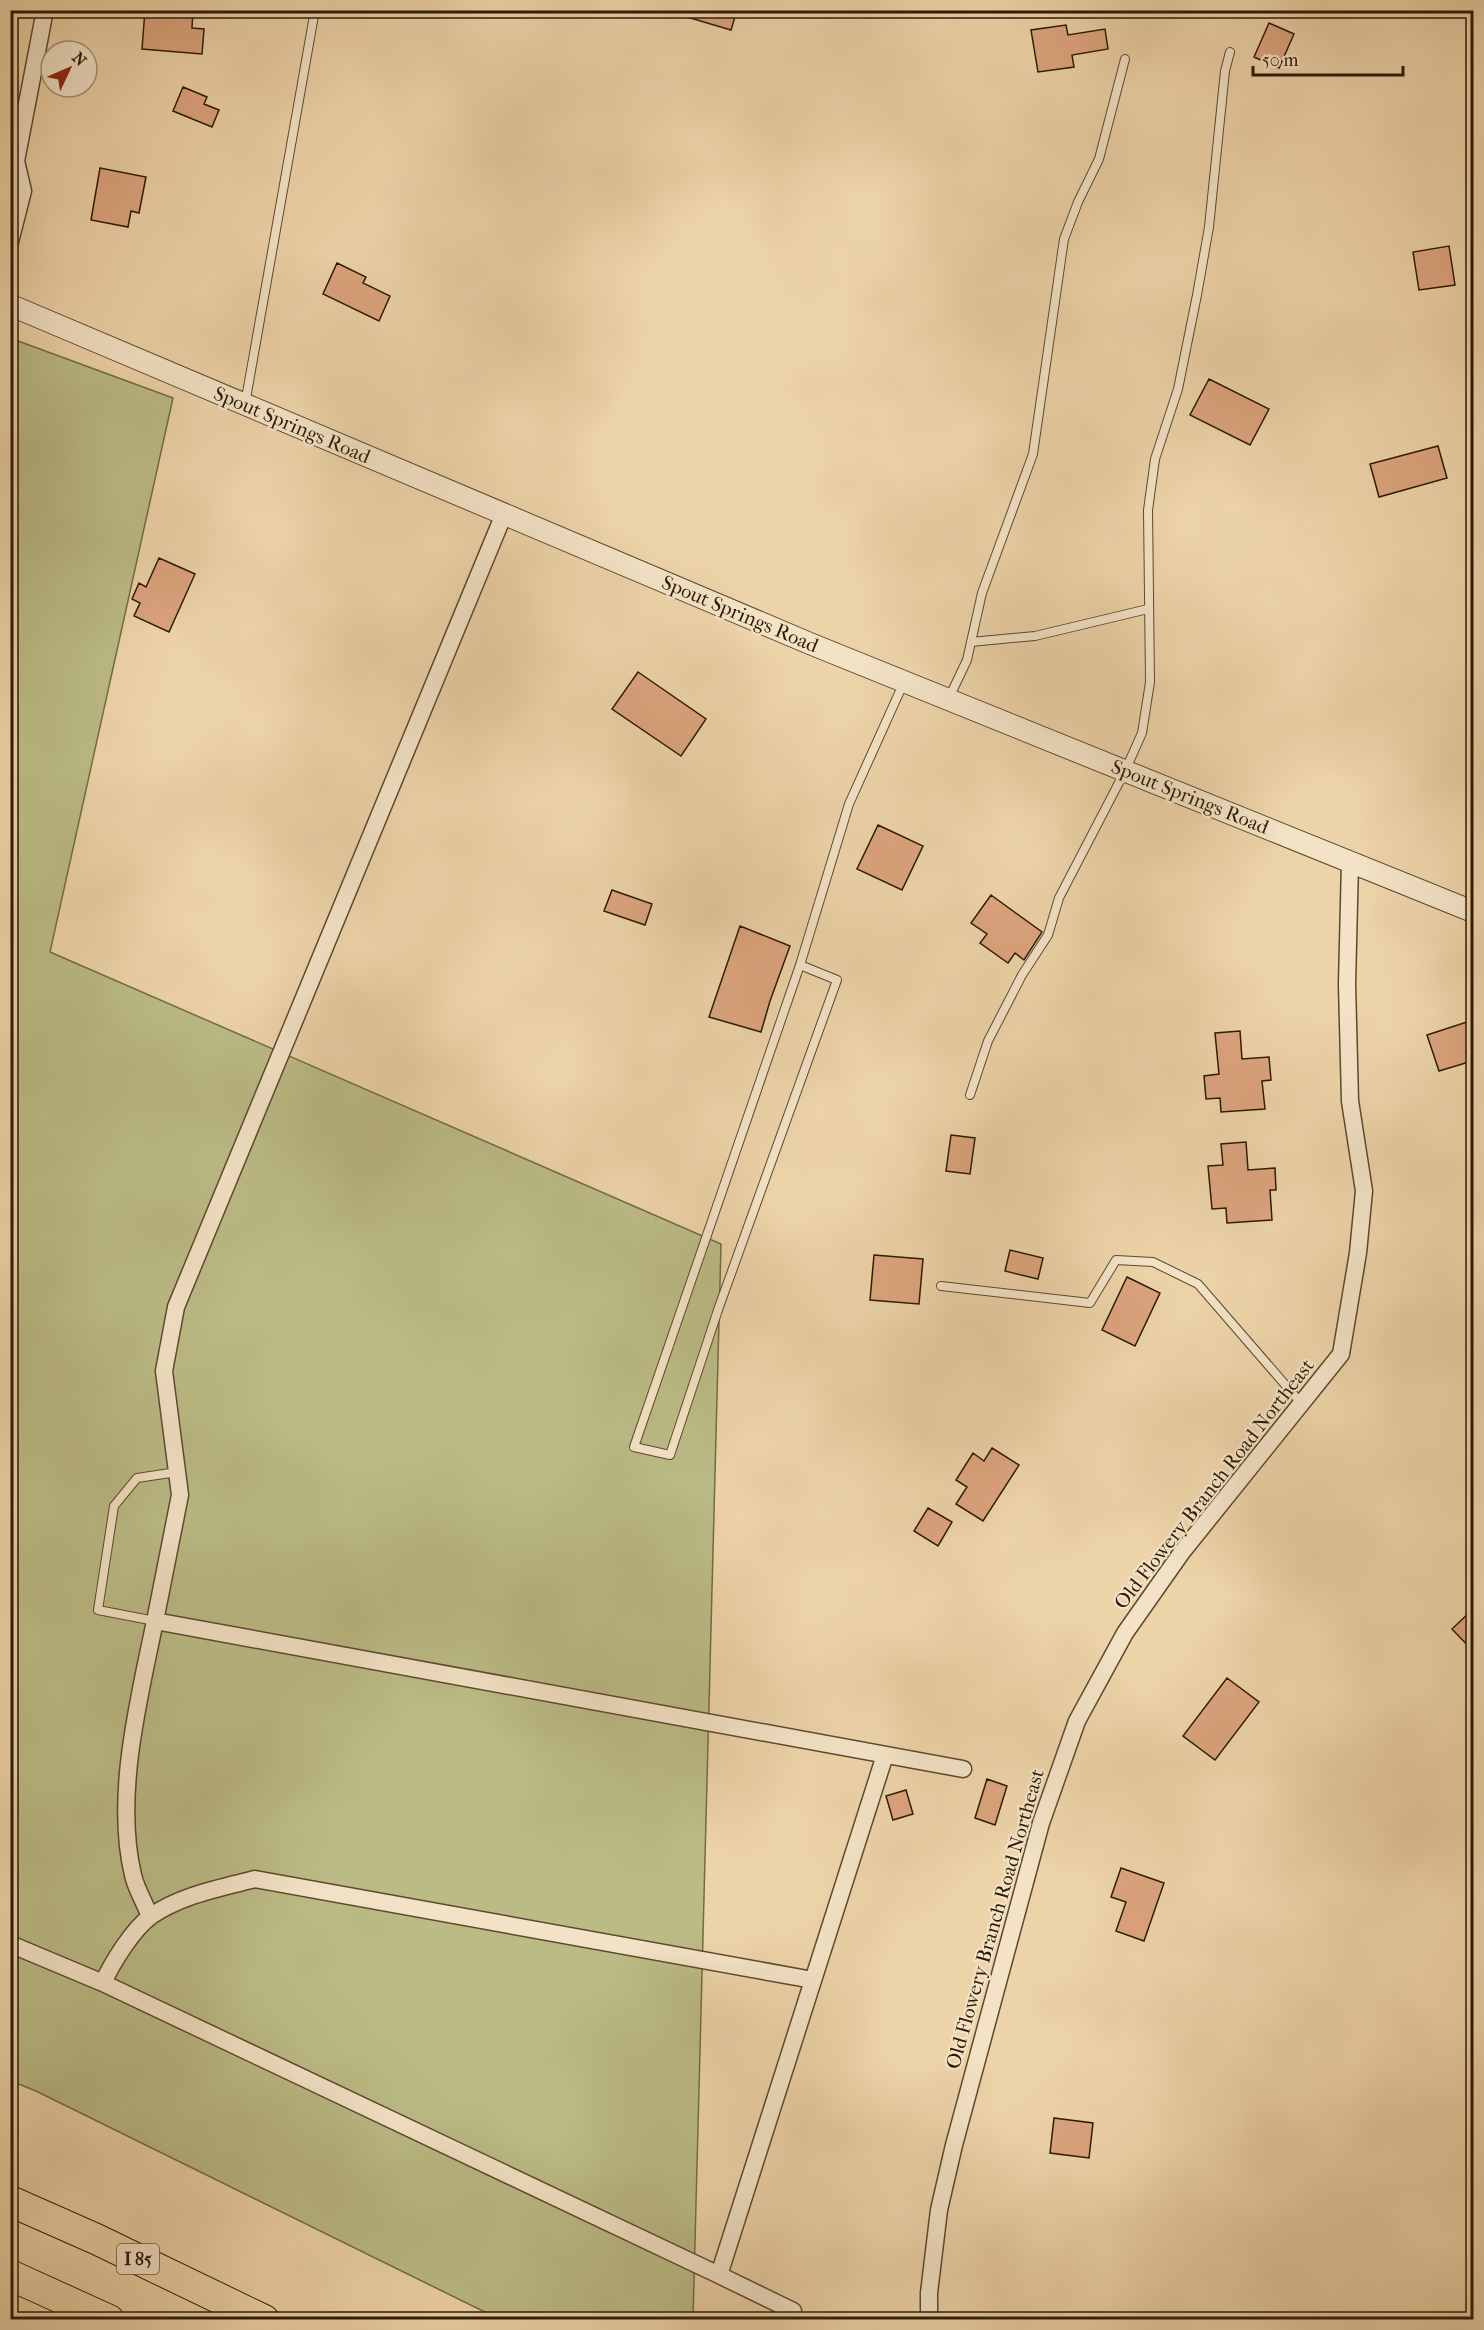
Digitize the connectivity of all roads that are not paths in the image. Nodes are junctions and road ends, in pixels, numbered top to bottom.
1 (45, 10) edge
2 (315, 10) edge
3 (1230, 52) dead end
4 (1125, 59) dead end
5 (13, 165) edge
6 (10, 242) edge
7 (10, 305) edge
8 (245, 405) junction
9 (504, 514) junction
10 (1148, 609) junction
11 (971, 642) junction
12 (904, 682) junction
13 (948, 700) junction
14 (1125, 771) junction
15 (1350, 862) junction
16 (1473, 912) edge
17 (800, 965) junction
18 (970, 1095) dead end
19 (941, 1286) dead end
20 (1301, 1403) junction
21 (177, 1472) junction
22 (155, 1622) junction
23 (885, 1755) junction
24 (963, 1769) dead end
25 (150, 1917) junction
26 (10, 1944) edge
27 (813, 1980) junction
28 (103, 1983) junction
29 (10, 2201) edge
30 (10, 2275) edge
31 (719, 2275) junction
32 (793, 2311) dead end
33 (109, 2319) edge
34 (264, 2319) edge
35 (928, 2319) edge

1 - 5 street
2 - 8 lane
3 - 10 lane
4 - 11 lane
5 - 6 street
7 - 8 street, Spout Springs Road
8 - 9 street, Spout Springs Road
9 - 12 street, Spout Springs Road
9 - 21 street
10 - 11 lane
10 - 14 lane
11 - 13 lane
12 - 13 street, Spout Springs Road
12 - 17 lane
13 - 14 street, Spout Springs Road
14 - 15 street, Spout Springs Road
14 - 18 lane
15 - 16 street, Spout Springs Road
15 - 20 street, Old Flowery Branch Road Northeast
17 - 17 lane
19 - 20 lane
20 - 35 street, Old Flowery Branch Road Northeast
21 - 22 street
21 - 22 lane
22 - 23 street
22 - 25 street
23 - 24 street
23 - 27 street
25 - 27 street
25 - 28 street
26 - 28 street
27 - 31 street
28 - 31 street
29 - 34 highway, I 85
30 - 33 highway
31 - 32 street

